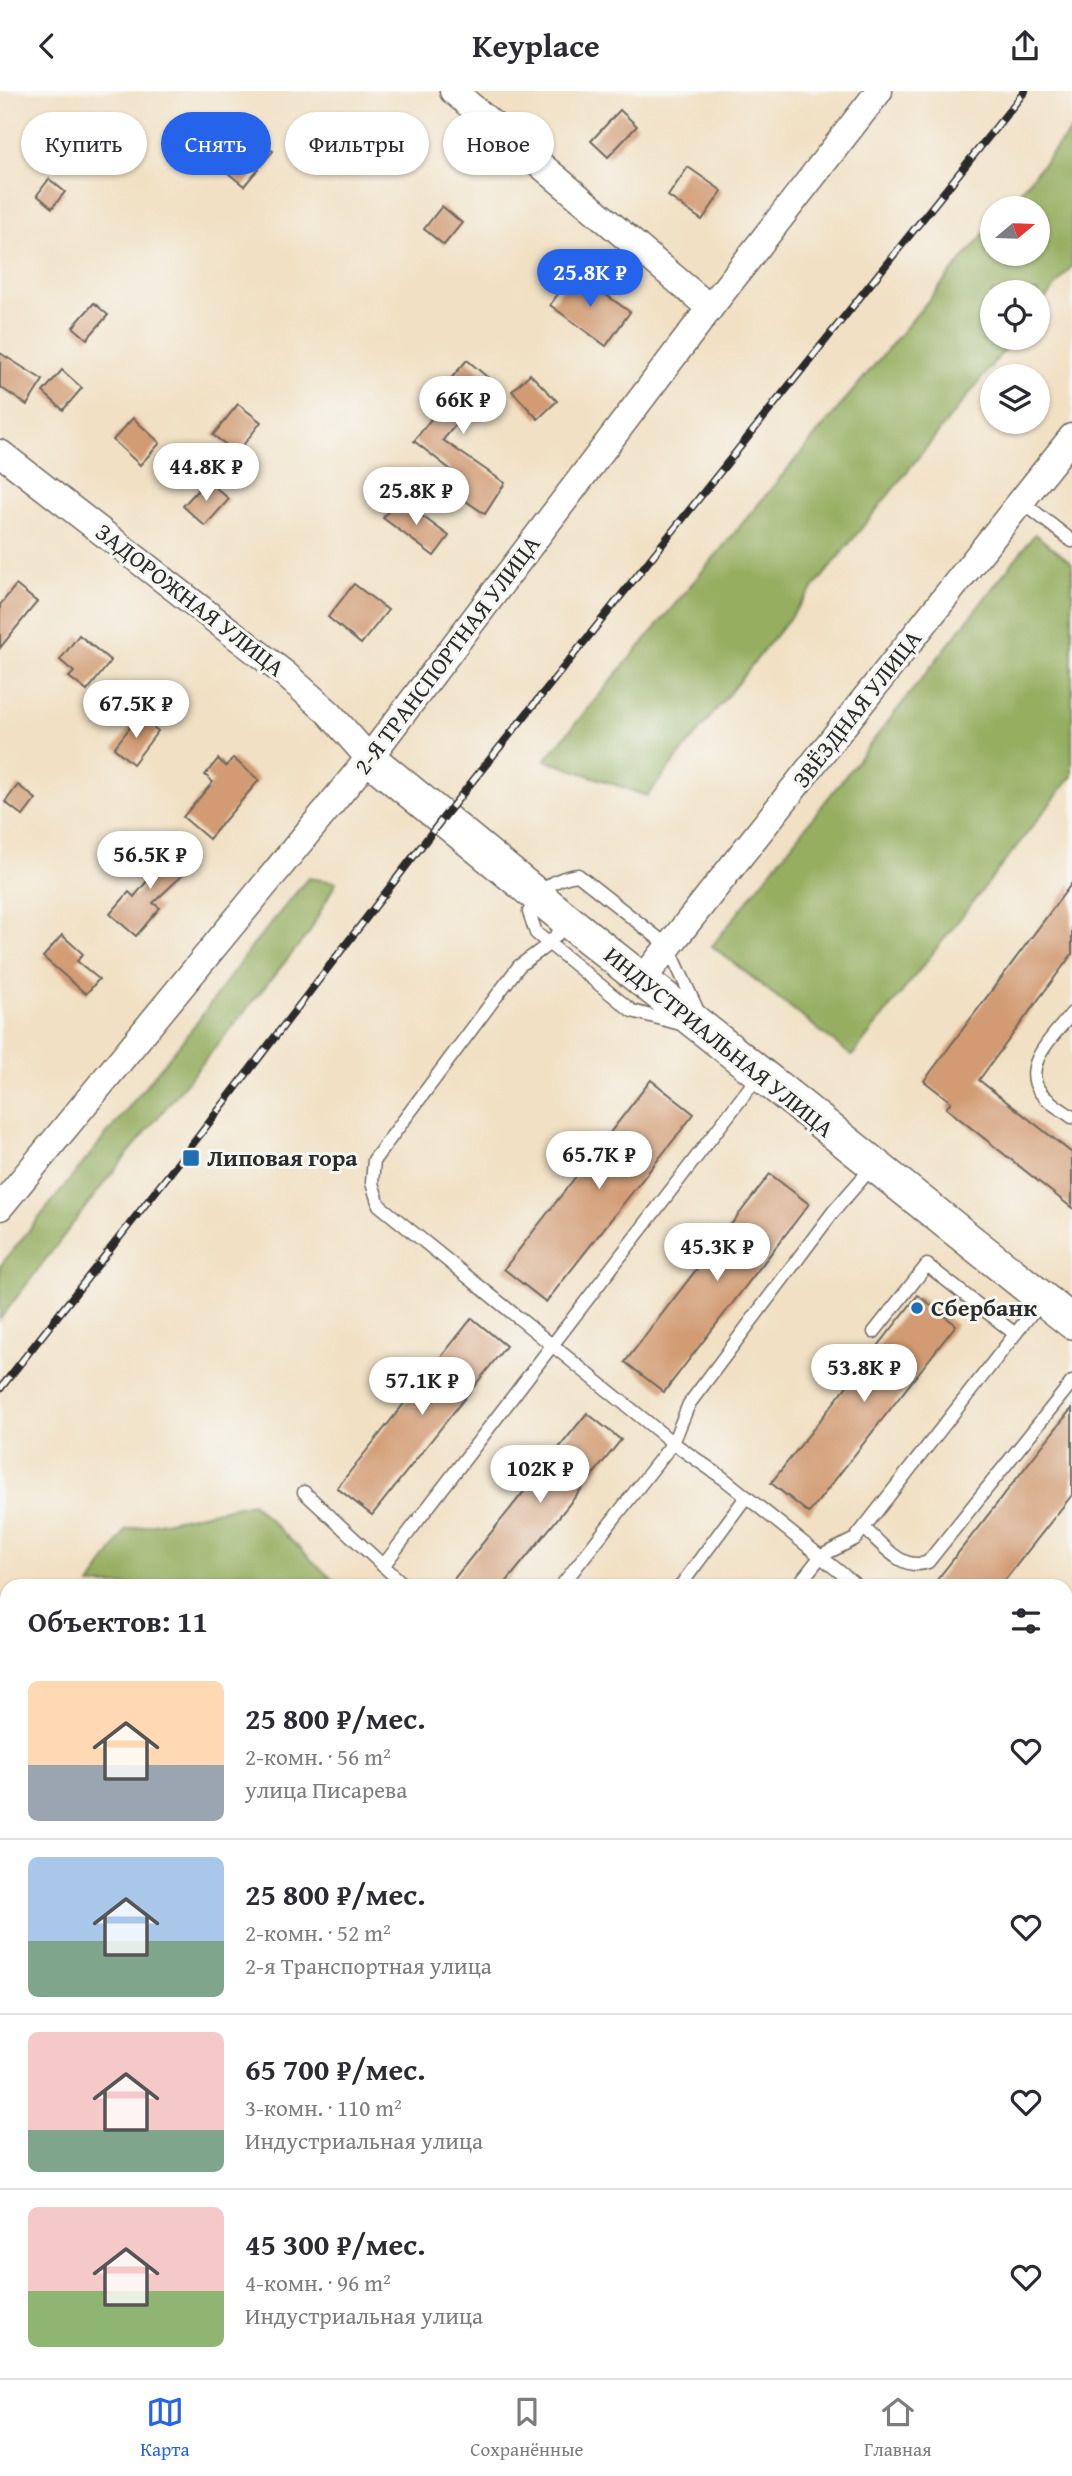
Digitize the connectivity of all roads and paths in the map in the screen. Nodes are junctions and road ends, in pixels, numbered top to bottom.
1 (453, 91) edge
2 (879, 91) edge
3 (710, 307) junction
4 (1072, 437) edge
5 (0, 453) edge
6 (1021, 501) junction
7 (1072, 541) edge
8 (369, 758) junction
9 (537, 895) junction
10 (559, 933) junction
11 (668, 946) junction
12 (642, 980) junction
13 (1072, 1013) edge
14 (707, 1031) junction
15 (760, 1074) junction
16 (1072, 1117) edge
17 (874, 1165) junction
18 (8, 1179) edge
19 (0, 1207) edge
20 (1043, 1299) junction
21 (1072, 1322) edge
22 (874, 1332) dead end
23 (1014, 1333) junction
24 (554, 1344) junction
25 (1072, 1382) edge
26 (673, 1443) junction
27 (304, 1492) dead end
28 (746, 1497) junction
29 (864, 1528) junction
30 (821, 1556) junction
31 (383, 1566) junction
32 (397, 1579) edge
33 (567, 1579) edge
34 (685, 1579) edge
35 (803, 1579) edge
36 (849, 1579) edge

1 - 3 street
2 - 3 street, 2-Я ТРАНСПОРТНАЯ УЛИЦА
3 - 8 street, 2-Я ТРАНСПОРТНАЯ УЛИЦА
4 - 6 street, ЗВЁЗДНАЯ УЛИЦА
5 - 8 street, ЗАДОРОЖНАЯ УЛИЦА
6 - 7 lane
6 - 11 street, ЗВЁЗДНАЯ УЛИЦА
8 - 9 street, ИНДУСТРИАЛЬНАЯ УЛИЦА
8 - 18 street, 2-Я ТРАНСПОРТНАЯ УЛИЦА
9 - 10 street, ИНДУСТРИАЛЬНАЯ УЛИЦА
9 - 11 lane
10 - 12 street, ИНДУСТРИАЛЬНАЯ УЛИЦА
10 - 14 lane
10 - 24 lane
11 - 12 street, ЗВЁЗДНАЯ УЛИЦА
11 - 14 lane
12 - 14 street, ИНДУСТРИАЛЬНАЯ УЛИЦА
13 - 16 lane
14 - 15 street, ИНДУСТРИАЛЬНАЯ УЛИЦА
15 - 17 street, ИНДУСТРИАЛЬНАЯ УЛИЦА
15 - 24 lane
17 - 20 street, ИНДУСТРИАЛЬНАЯ УЛИЦА
17 - 26 lane
18 - 19 street, 2-Я ТРАНСПОРТНАЯ УЛИЦА
20 - 21 street, ИНДУСТРИАЛЬНАЯ УЛИЦА
20 - 23 lane
22 - 23 lane
23 - 29 lane
24 - 26 lane
24 - 31 lane
25 - 29 lane
26 - 28 lane
26 - 33 lane
27 - 31 lane
28 - 30 lane
28 - 34 lane
29 - 30 lane
30 - 35 lane
30 - 36 lane
31 - 32 lane

